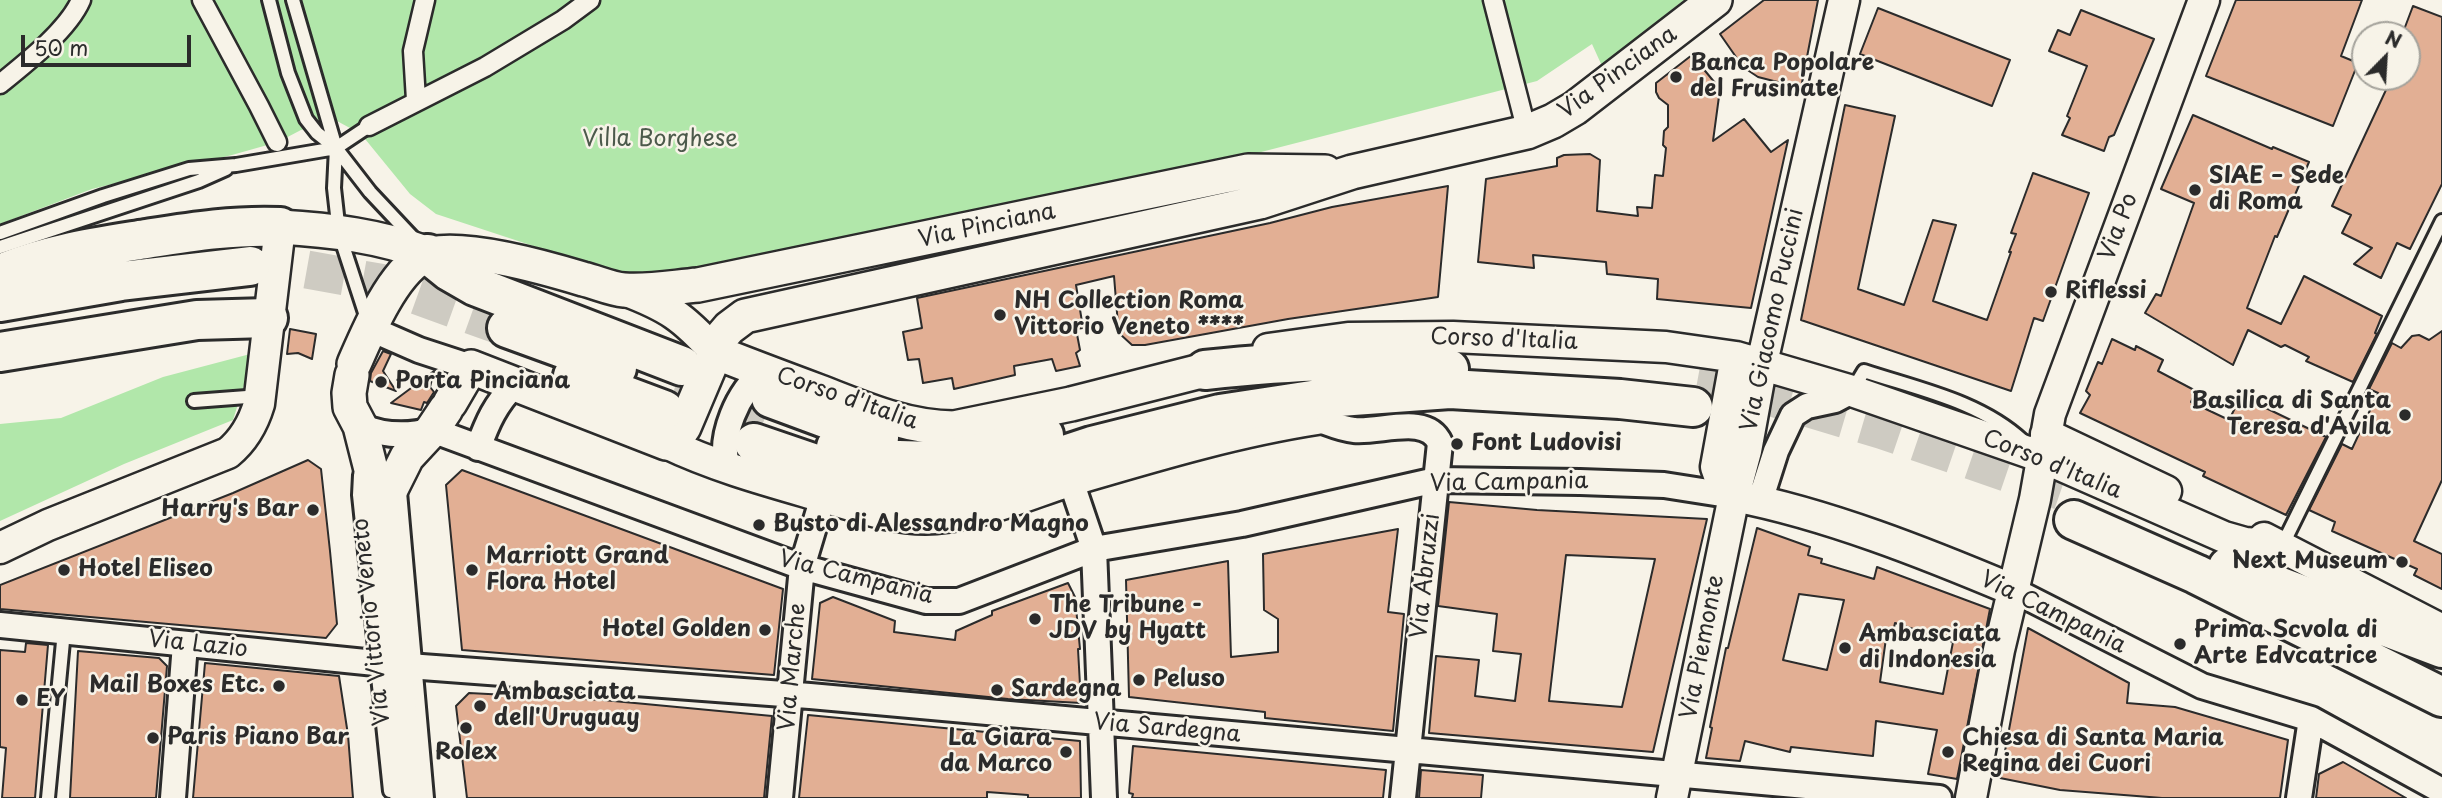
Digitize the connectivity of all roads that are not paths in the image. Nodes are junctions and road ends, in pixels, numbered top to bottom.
1 (81, 0) edge
2 (202, 0) edge
3 (269, 0) edge
4 (292, 0) edge
5 (425, 0) edge
6 (590, 0) edge
7 (1493, 0) edge
8 (1715, 0) edge
9 (1844, 0) edge
10 (2204, 0) edge
11 (0, 84) edge
12 (416, 100) junction
13 (369, 126) joint
14 (1527, 132) junction
15 (277, 142) dead end
16 (337, 148) junction
17 (236, 164) junction
18 (1352, 172) junction
19 (2442, 221) edge
20 (279, 227) junction
21 (0, 233) edge
22 (339, 233) junction
23 (0, 247) edge
24 (428, 254) junction
25 (0, 274) edge
26 (623, 290) junction
27 (256, 292) junction
28 (0, 302) edge
29 (0, 329) edge
30 (370, 329) junction
31 (492, 348) junction
32 (0, 352) edge
33 (1749, 360) junction
34 (1449, 369) junction
35 (1205, 370) junction
36 (515, 384) junction
37 (1852, 391) junction
38 (680, 392) junction
39 (1538, 394) junction
40 (261, 396) junction
41 (194, 401) dead end
42 (442, 414) junction
43 (1317, 419) junction
44 (756, 421) junction
45 (1254, 429) junction
46 (363, 436) junction
47 (1128, 438) junction
48 (2044, 446) junction
49 (478, 448) junction
50 (399, 473) junction
51 (1436, 480) junction
52 (1071, 481) junction
53 (823, 497) junction
54 (1747, 499) junction
55 (381, 509) junction
56 (2282, 547) junction
57 (0, 548) edge
58 (1094, 549) junction
59 (2217, 563) junction
60 (802, 568) junction
61 (2013, 590) junction
62 (0, 625) edge
63 (2442, 630) edge
64 (64, 631) junction
65 (185, 644) junction
66 (2442, 648) edge
67 (396, 665) junction
68 (2425, 677) edge
69 (791, 695) junction
70 (2442, 699) edge
71 (2311, 719) junction
72 (1102, 723) junction
73 (1408, 750) junction
74 (1675, 786) edge
75 (2442, 791) edge
76 (48, 798) edge
77 (173, 798) edge
78 (391, 798) edge
79 (407, 798) edge
80 (427, 798) edge
81 (780, 798) edge
82 (1104, 798) edge
83 (1402, 798) edge
84 (1939, 798) edge
85 (1971, 798) edge
86 (2299, 798) edge

1 - 11 street
2 - 15 street
3 - 16 lane
4 - 16 lane
5 - 12 street
6 - 12 street
7 - 14 street
8 - 14 main road, Via Pinciana
9 - 33 street, Via Giacomo Puccini
10 - 48 street, Via Po
12 - 13 street
13 - 16 lane
14 - 18 main road, Via Pinciana
16 - 17 lane
16 - 22 lane
16 - 24 lane
17 - 21 lane
17 - 23 lane
18 - 26 main road, Via Pinciana
18 - 38 main road, Via Pinciana
19 - 56 lane
20 - 22 main road
20 - 25 main road
20 - 27 street
22 - 24 main road
22 - 30 lane
24 - 26 main road, Corso d'Italia
24 - 30 main road
24 - 38 main road
26 - 38 street, Corso d'Italia
27 - 28 main road
27 - 29 main road
27 - 32 main road
27 - 40 street
30 - 31 street, Corso d'Italia
30 - 46 main road
31 - 36 main road, Corso d'Italia
31 - 38 main road, Corso d'Italia
31 - 42 main road
33 - 35 street, Corso d'Italia
33 - 37 street, Corso d'Italia
33 - 54 street, Via Giacomo Puccini
34 - 35 main road
34 - 39 main road, Corso d'Italia
34 - 44 main road, Corso d'Italia
35 - 44 main road, Corso d'Italia
36 - 38 main road, Corso d'Italia
36 - 49 street
37 - 48 street, Corso d'Italia
37 - 54 street
38 - 44 main road, Corso d'Italia
38 - 44 street, Corso d'Italia
39 - 43 main road
39 - 47 main road, Corso d'Italia
40 - 41 lane
40 - 57 street
42 - 46 street
42 - 49 street, Via Campania
42 - 50 main road
43 - 45 street, Corso d'Italia
43 - 51 street, Via Abruzzi
44 - 47 main road, Corso d'Italia
44 - 53 street, Corso d'Italia
45 - 47 main road
45 - 52 street, Corso d'Italia
46 - 55 main road, Via Vittorio Veneto
46 - 67 lane, Via Vittorio Veneto
48 - 56 street, Corso d'Italia
48 - 61 street, Via Po
49 - 60 street, Via Campania
50 - 55 main road
50 - 67 lane, Via Vittorio Veneto
51 - 54 street, Via Campania
51 - 58 street, Via Campania
51 - 73 street, Via Abruzzi
52 - 53 street, Corso d'Italia
52 - 58 street
53 - 60 street, Via Marche
54 - 61 street, Via Campania
54 - 74 street, Via Piemonte
55 - 67 main road, Via Vittorio Veneto
56 - 63 street, Corso d'Italia
58 - 60 street, Via Campania
58 - 72 street
59 - 66 main road
59 - 68 main road, Corso d'Italia
59 - 68 main road, Corso d'Italia
60 - 69 street, Via Marche
61 - 71 street, Via Campania
61 - 85 street, Via Po
62 - 64 street, Via Lazio
64 - 65 street, Via Lazio
64 - 76 lane
65 - 67 street, Via Lazio
65 - 77 street
67 - 69 street, Via Sardegna
67 - 78 lane, Via Vittorio Veneto
67 - 79 main road, Via Vittorio Veneto
67 - 80 lane, Via Vittorio Veneto
68 - 70 main road
69 - 72 street, Via Sardegna
69 - 81 street, Via Marche
71 - 75 street, Via Campania
71 - 86 street
72 - 73 street, Via Sardegna
72 - 82 street
73 - 74 street, Via Sardegna
73 - 83 street, Via Abruzzi
74 - 84 street, Via Sardegna

